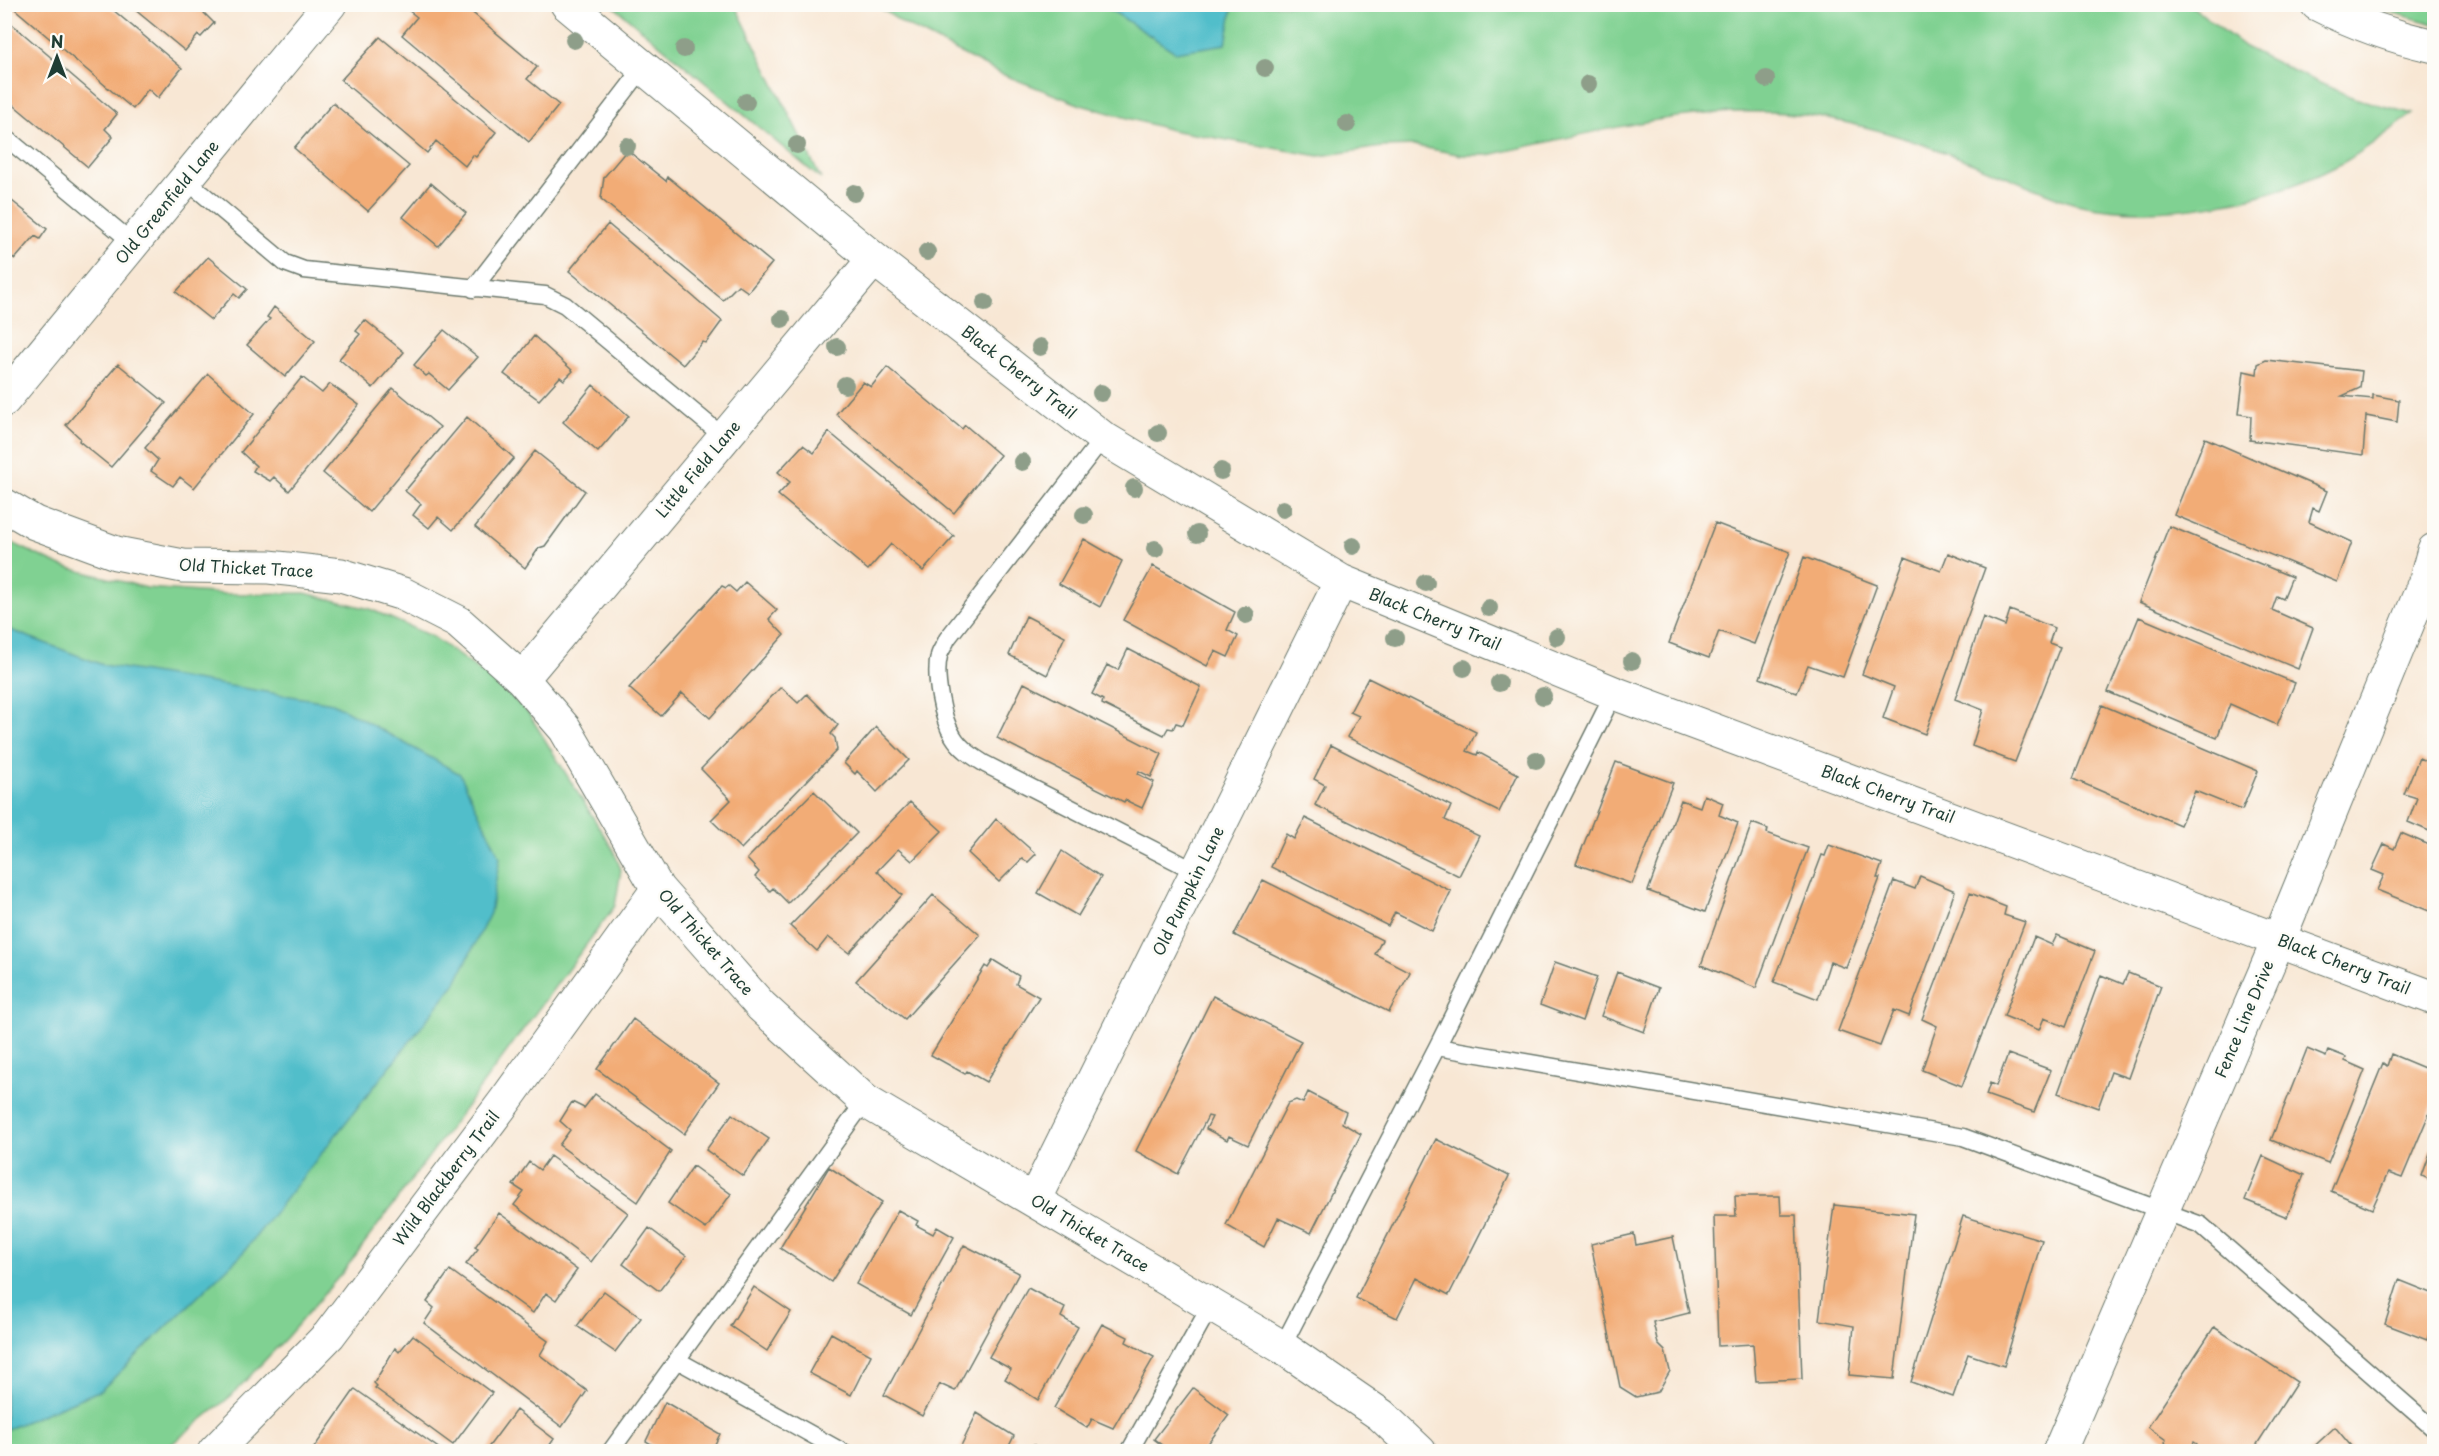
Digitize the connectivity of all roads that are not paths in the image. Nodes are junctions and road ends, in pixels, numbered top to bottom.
1 (330, 4) edge
2 (567, 4) edge
3 (2317, 4) edge
4 (2434, 46) edge
5 (643, 68) junction
6 (4, 136) edge
7 (186, 180) junction
8 (133, 243) junction
9 (874, 259) junction
10 (473, 289) junction
11 (4, 400) edge
12 (725, 438) junction
13 (1103, 438) junction
14 (4, 505) edge
15 (2434, 550) edge
16 (1341, 581) junction
17 (522, 679) junction
18 (1614, 693) junction
19 (1197, 872) junction
20 (658, 889) junction
21 (2279, 939) junction
22 (2434, 998) edge
23 (1437, 1047) junction
24 (865, 1101) junction
25 (1034, 1200) junction
26 (2162, 1210) junction
27 (1211, 1305) junction
28 (1282, 1347) junction
29 (677, 1359) junction
30 (2434, 1429) edge
31 (214, 1452) edge
32 (610, 1452) edge
33 (843, 1452) edge
34 (1129, 1452) edge
35 (1420, 1452) edge
36 (2059, 1452) edge

1 - 7 street, Old Greenfield Lane
2 - 5 street, Black Cherry Trail
3 - 4 street
5 - 9 street, Black Cherry Trail
5 - 10 lane
6 - 8 lane
7 - 8 street, Old Greenfield Lane
7 - 10 lane
8 - 11 street, Old Greenfield Lane
9 - 12 street, Little Field Lane
9 - 13 street, Black Cherry Trail
10 - 12 lane
12 - 17 street, Little Field Lane
13 - 16 street, Black Cherry Trail
13 - 19 lane
14 - 17 street, Old Thicket Trace
15 - 21 street, Fence Line Drive
16 - 18 street, Black Cherry Trail
16 - 19 street, Old Pumpkin Lane
17 - 20 street, Old Thicket Trace
18 - 21 street, Black Cherry Trail
18 - 23 lane
19 - 25 street, Old Pumpkin Lane
20 - 24 street, Old Thicket Trace
20 - 31 street, Wild Blackberry Trail
21 - 22 street, Black Cherry Trail
21 - 26 street, Fence Line Drive
23 - 26 lane
23 - 28 lane
24 - 25 street, Old Thicket Trace
24 - 29 lane
25 - 27 street, Old Thicket Trace
26 - 30 lane
26 - 36 street, Fence Line Drive
27 - 28 street, Old Thicket Trace
27 - 34 lane
28 - 35 street, Old Thicket Trace
29 - 32 lane
29 - 33 lane

